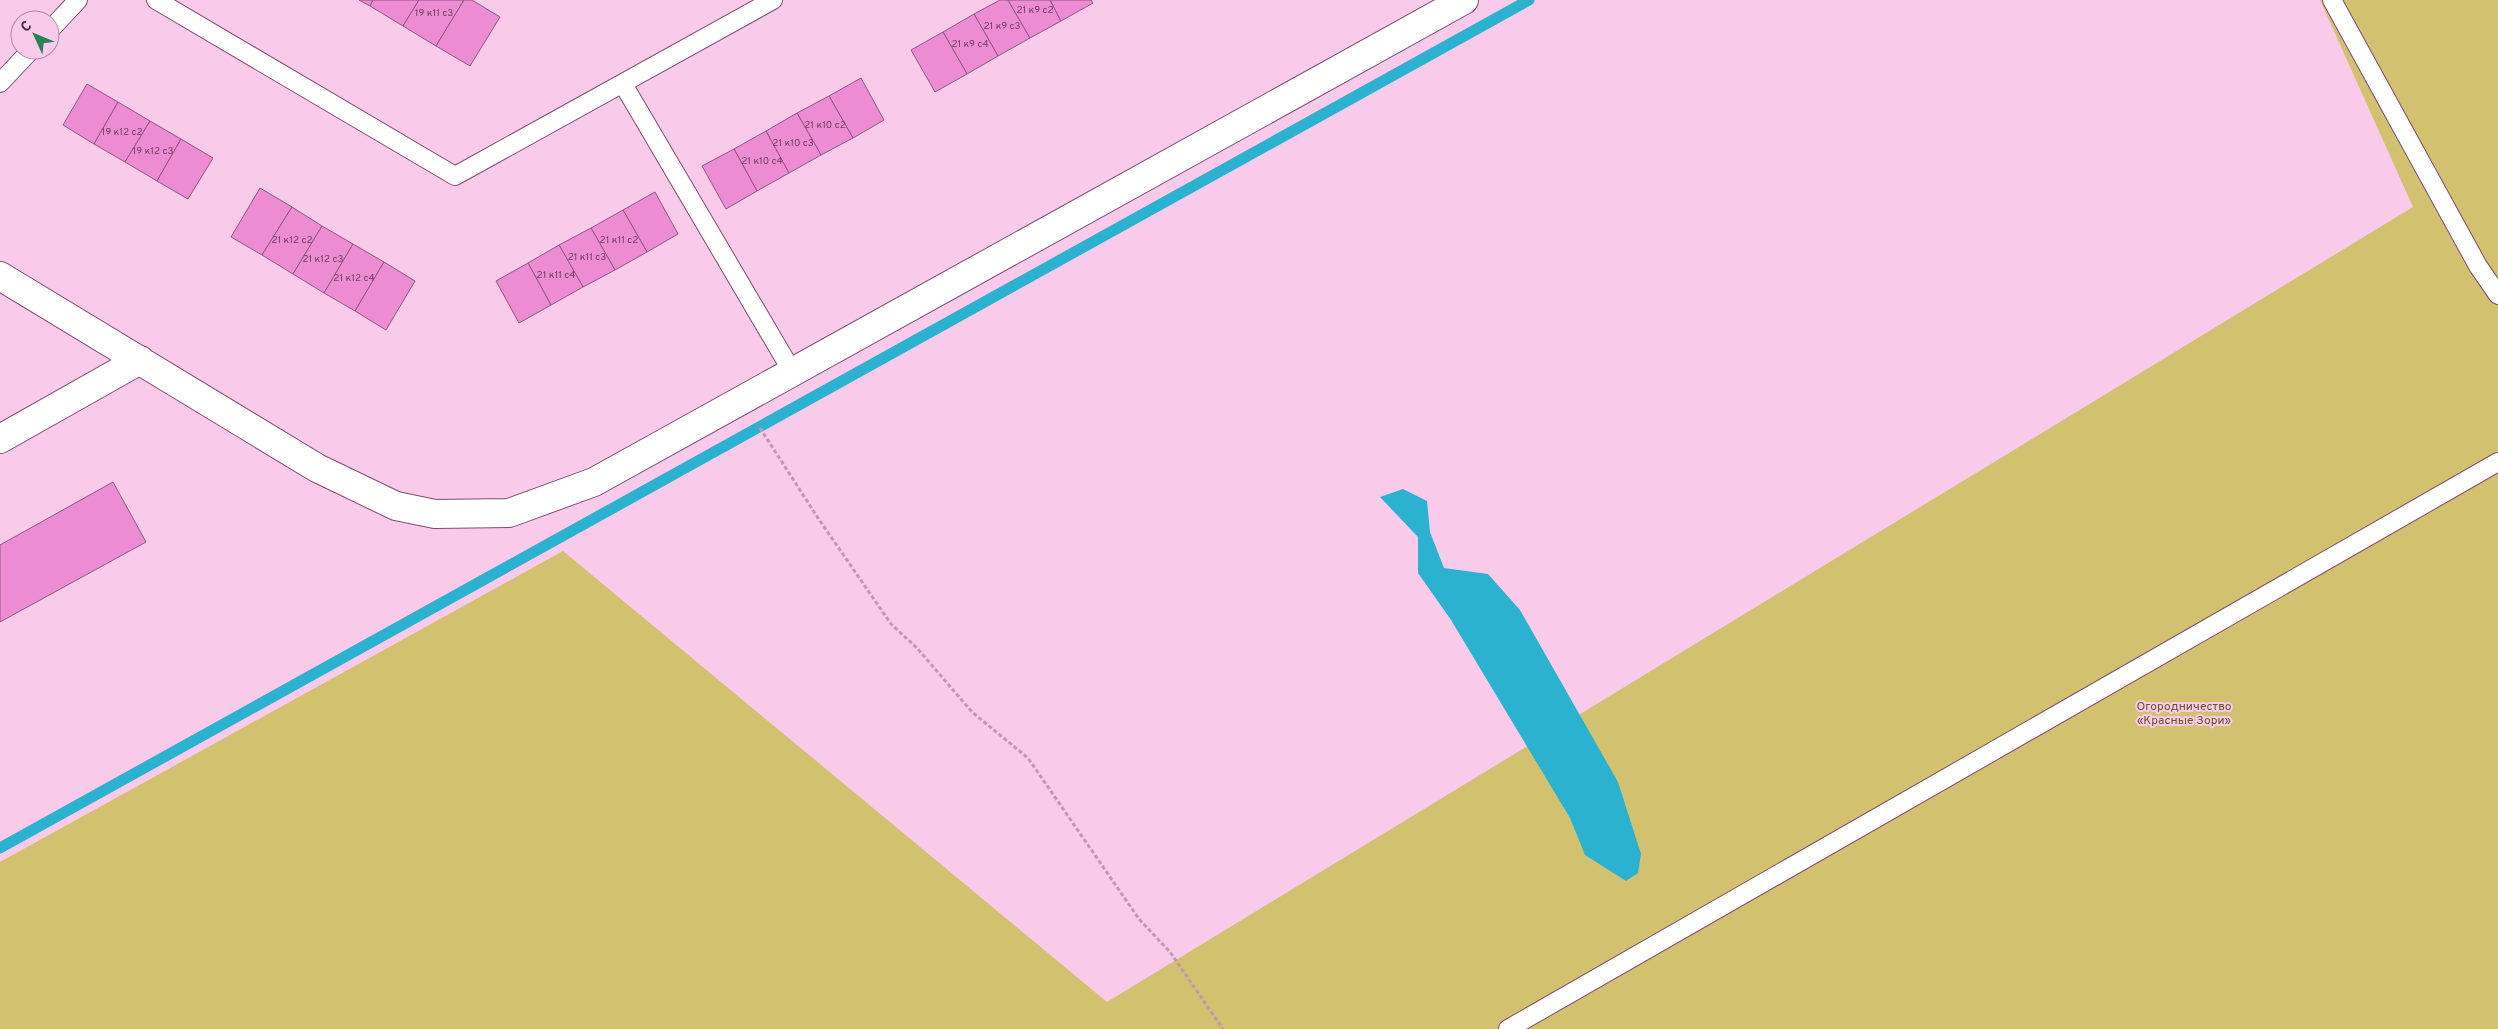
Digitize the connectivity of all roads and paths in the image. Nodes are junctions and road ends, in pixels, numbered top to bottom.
1 (78, 0) edge
2 (156, 0) edge
3 (773, 0) edge
4 (1464, 0) edge
5 (2332, 0) edge
6 (60, 19) edge
7 (22, 60) edge
8 (0, 83) edge
9 (623, 84) junction
10 (0, 276) edge
11 (2498, 295) edge
12 (140, 360) junction
13 (793, 373) junction
14 (0, 439) edge
15 (768, 440) dead end
16 (2498, 462) edge
17 (1223, 1029) edge
18 (1508, 1029) edge

1 - 6 lane
2 - 9 lane
3 - 9 lane
4 - 13 street
5 - 11 lane
7 - 8 lane
9 - 13 lane
10 - 12 street
12 - 13 street
12 - 14 street
15 - 17 path
16 - 18 lane

